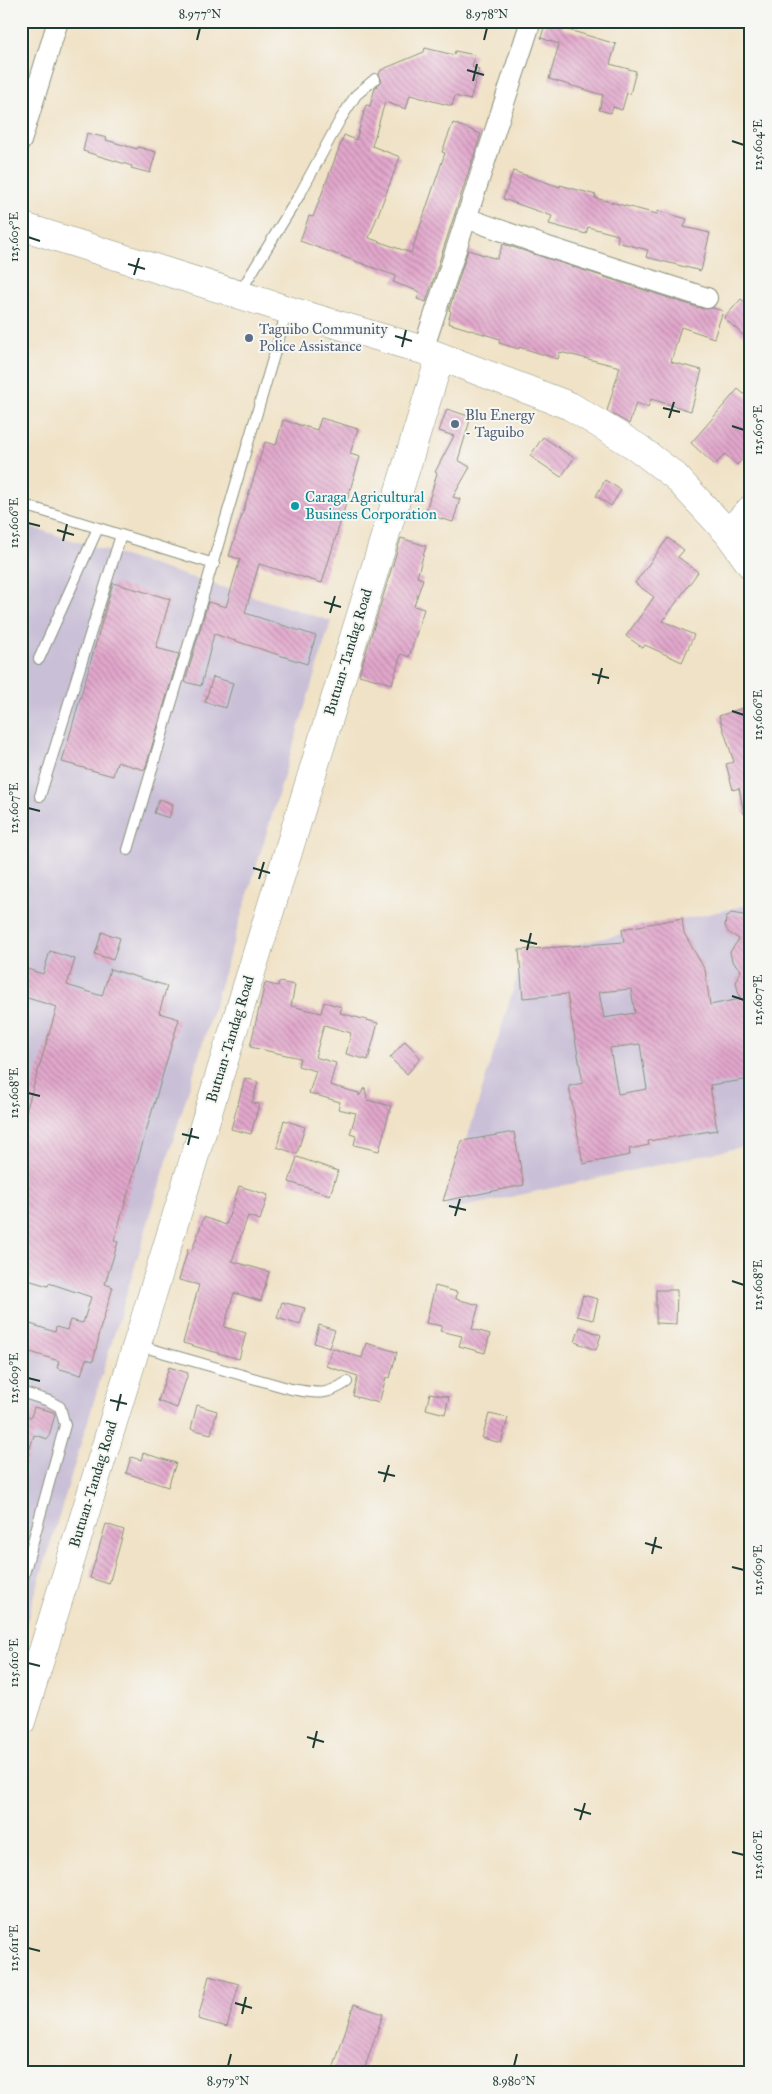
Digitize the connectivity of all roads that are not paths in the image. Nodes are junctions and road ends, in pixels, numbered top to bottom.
1 (58, 21) edge
2 (531, 21) edge
3 (375, 79) dead end
4 (21, 141) edge
5 (466, 218) junction
6 (21, 226) edge
7 (239, 294) junction
8 (708, 298) dead end
9 (288, 310) junction
10 (431, 354) junction
11 (21, 504) edge
12 (751, 508) edge
13 (98, 528) junction
14 (728, 534) junction
15 (121, 535) junction
16 (214, 564) junction
17 (751, 565) edge
18 (39, 659) dead end
19 (40, 796) dead end
20 (128, 850) dead end
21 (136, 1345) junction
22 (21, 1365) edge
23 (21, 1379) edge
24 (346, 1382) dead end
25 (21, 1392) edge
26 (21, 1585) edge
27 (21, 1722) edge

1 - 4 street
2 - 5 street
3 - 7 lane
5 - 8 street
5 - 10 street
6 - 7 main road
7 - 9 main road
9 - 10 main road
9 - 16 lane
10 - 14 main road
10 - 21 main road, Butuan-Tandag Road
11 - 13 lane
12 - 14 main road
13 - 15 lane
13 - 18 lane
14 - 17 main road
15 - 16 lane
15 - 19 lane
16 - 20 lane
21 - 24 lane
21 - 27 main road, Butuan-Tandag Road
22 - 23 lane
25 - 26 lane

